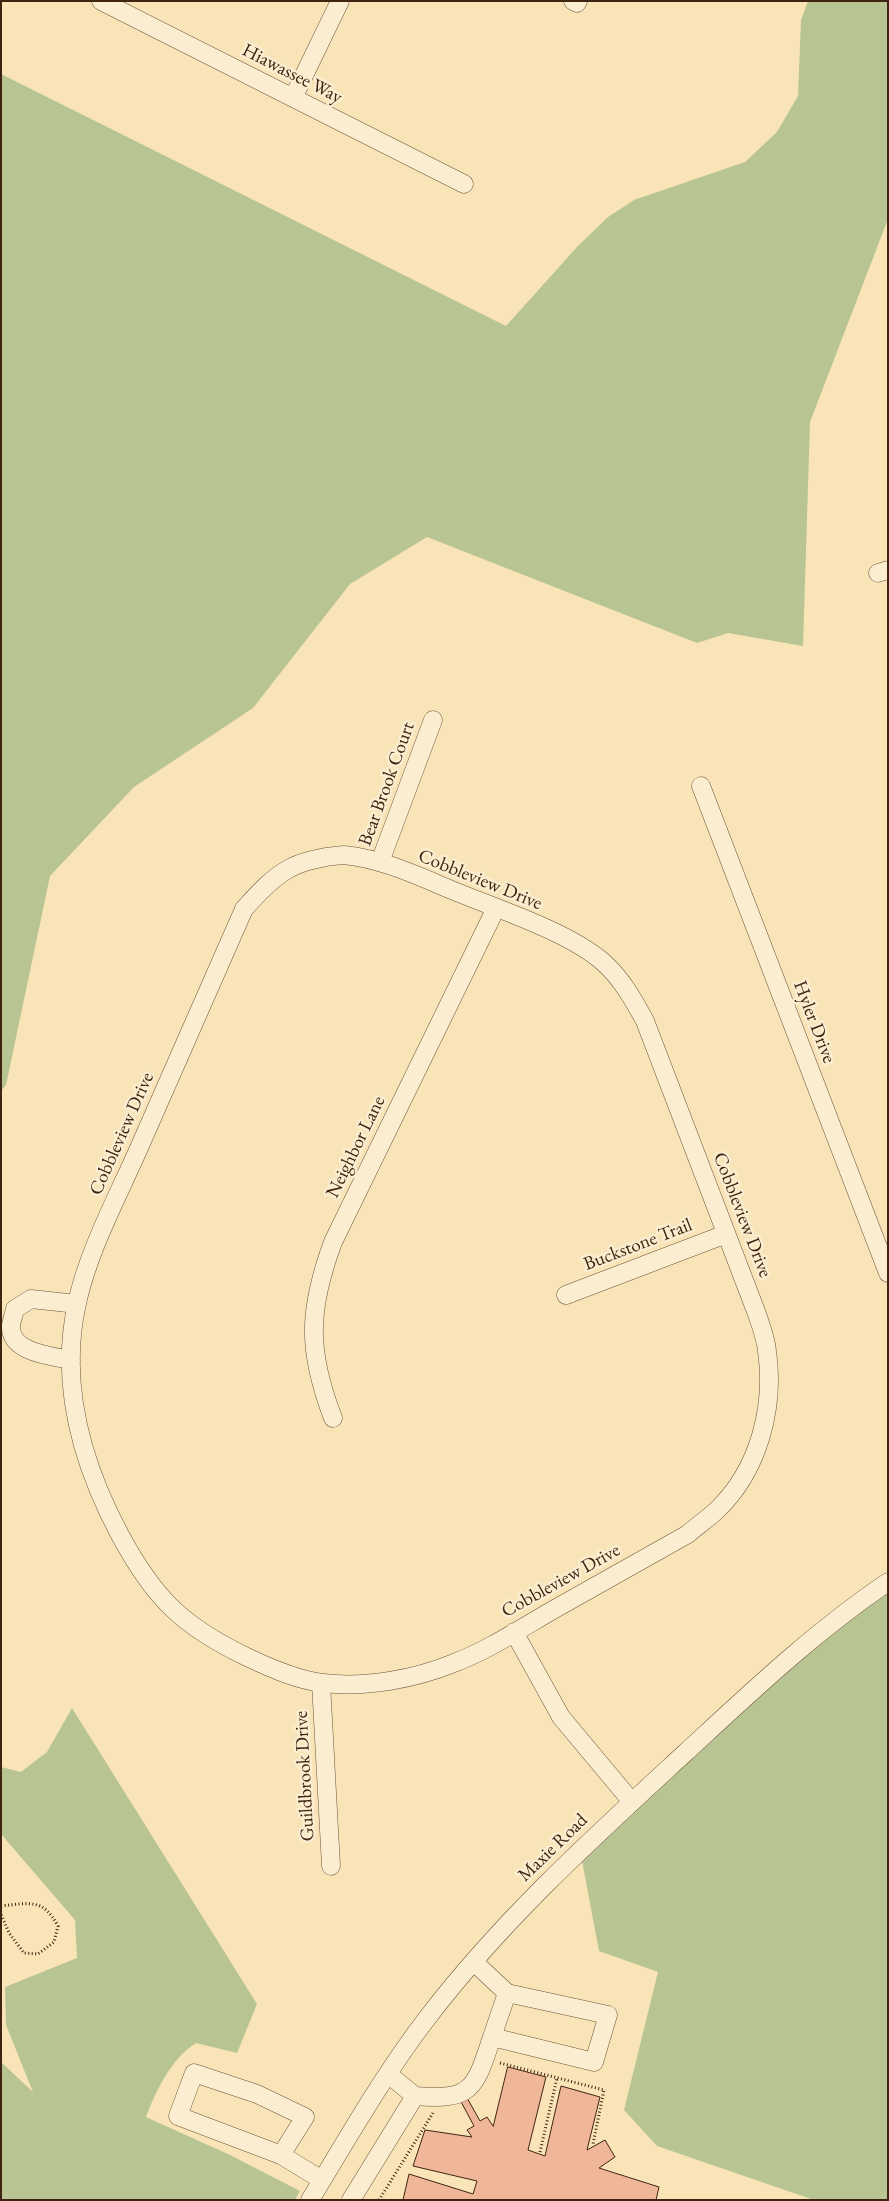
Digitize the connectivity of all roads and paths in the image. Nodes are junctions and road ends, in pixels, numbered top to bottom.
1 (101, 1) edge
2 (340, 1) edge
3 (293, 98) junction
4 (464, 184) dead end
5 (433, 720) dead end
6 (701, 786) dead end
7 (380, 862) junction
8 (496, 908) junction
9 (726, 1234) junction
10 (888, 1273) edge
11 (566, 1295) dead end
12 (77, 1304) junction
13 (71, 1360) junction
14 (332, 1418) dead end
15 (888, 1582) edge
16 (514, 1632) junction
17 (322, 1683) junction
18 (632, 1802) junction
19 (331, 1866) dead end
20 (1, 1906) edge
21 (1, 1914) edge
22 (474, 1962) junction
23 (507, 1993) junction
24 (492, 2037) junction
25 (495, 2061) dead end
26 (388, 2074) junction
27 (557, 2078) junction
28 (415, 2096) junction
29 (442, 2111) dead end
30 (593, 2144) dead end
31 (540, 2152) dead end
32 (281, 2155) junction
33 (322, 2180) junction
34 (310, 2200) edge
35 (351, 2200) edge
36 (379, 2200) edge

1 - 3 street, Hiawassee Way
2 - 3 street
3 - 4 street, Hiawassee Way
5 - 7 street, Bear Brook Court
6 - 10 street, Hyler Drive
7 - 8 street, Cobbleview Drive
7 - 12 street, Cobbleview Drive
8 - 9 street, Cobbleview Drive
8 - 14 street, Neighbor Lane
9 - 11 street, Buckstone Trail
9 - 16 street, Cobbleview Drive
12 - 13 street, Cobbleview Drive
12 - 13 street
13 - 17 street, Cobbleview Drive
15 - 18 street, Maxie Road
16 - 17 street, Cobbleview Drive
16 - 18 street
17 - 19 street, Guildbrook Drive
18 - 22 street, Maxie Road
20 - 21 path
22 - 23 street
22 - 26 street, Maxie Road
23 - 24 street
23 - 24 street
24 - 28 street
25 - 27 path
26 - 28 street
26 - 33 street, Maxie Road
27 - 30 path
27 - 31 path
28 - 35 street
29 - 36 path
32 - 32 street
32 - 33 street
33 - 34 street, Maxie Road

